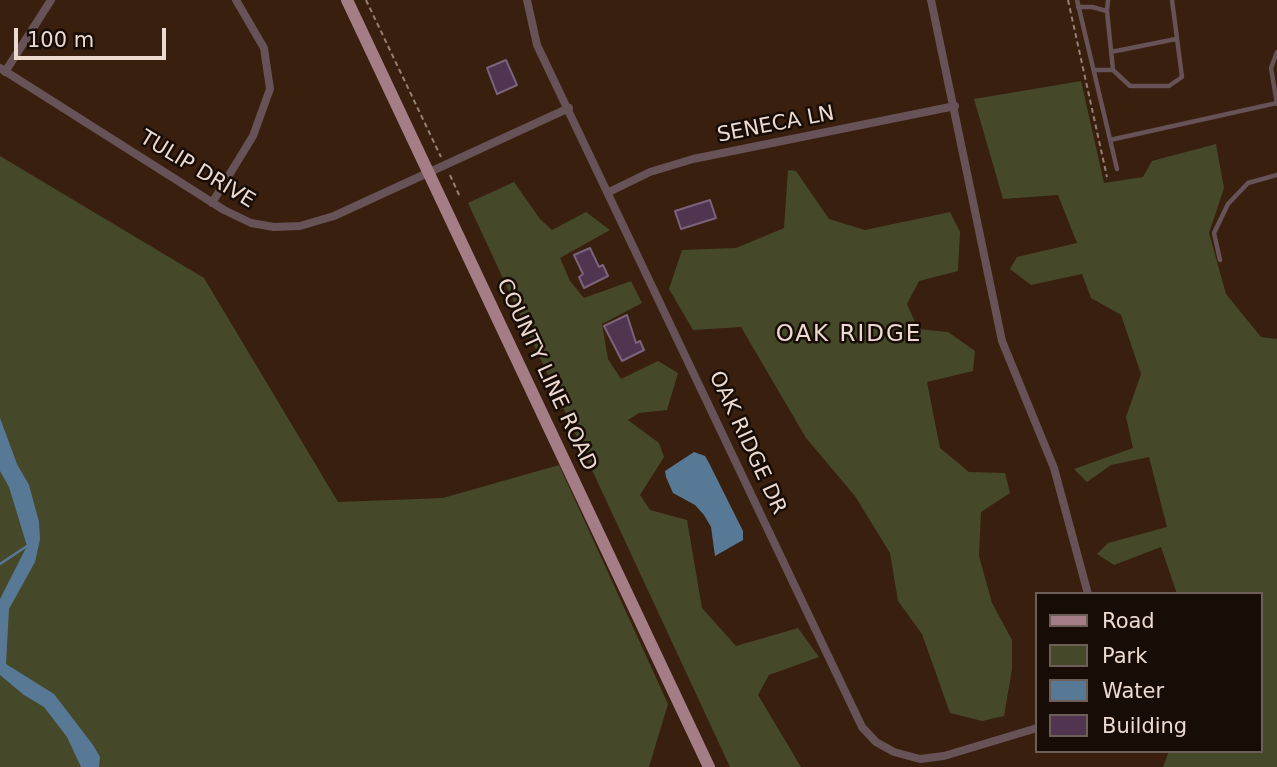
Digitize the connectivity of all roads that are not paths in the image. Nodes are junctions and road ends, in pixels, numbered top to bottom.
1 (51, 0) edge
2 (236, 0) edge
3 (347, 0) edge
4 (527, 0) edge
5 (931, 0) edge
6 (1077, 0) edge
7 (1108, 0) edge
8 (1172, 0) edge
9 (1078, 7) junction
10 (1107, 11) junction
11 (1176, 39) junction
12 (1111, 52) junction
13 (1277, 52) edge
14 (3, 70) edge
15 (1114, 70) junction
16 (1094, 71) junction
17 (1277, 104) edge
18 (955, 106) junction
19 (569, 108) junction
20 (1110, 140) junction
21 (1117, 169) dead end
22 (429, 171) junction
23 (1277, 175) edge
24 (609, 192) junction
25 (212, 203) junction
26 (1220, 260) dead end
27 (1087, 592) edge
28 (1036, 728) edge
29 (709, 767) edge

1 - 14 street
2 - 25 street
3 - 22 main road, COUNTY LINE ROAD
4 - 19 street, OAK RIDGE DR
5 - 18 street
6 - 9 lane
7 - 10 lane
8 - 11 lane
9 - 10 lane
9 - 16 lane
10 - 12 lane
11 - 12 lane
11 - 15 lane
12 - 15 lane
13 - 17 lane
14 - 25 street, TULIP DRIVE
15 - 16 lane
16 - 20 lane
17 - 20 lane
18 - 24 street, SENECA LN
18 - 27 street
19 - 22 street, TULIP DRIVE
19 - 24 street, OAK RIDGE DR
20 - 21 lane
22 - 25 street, TULIP DRIVE
22 - 29 main road, COUNTY LINE ROAD
23 - 26 lane
24 - 28 street, OAK RIDGE DR

